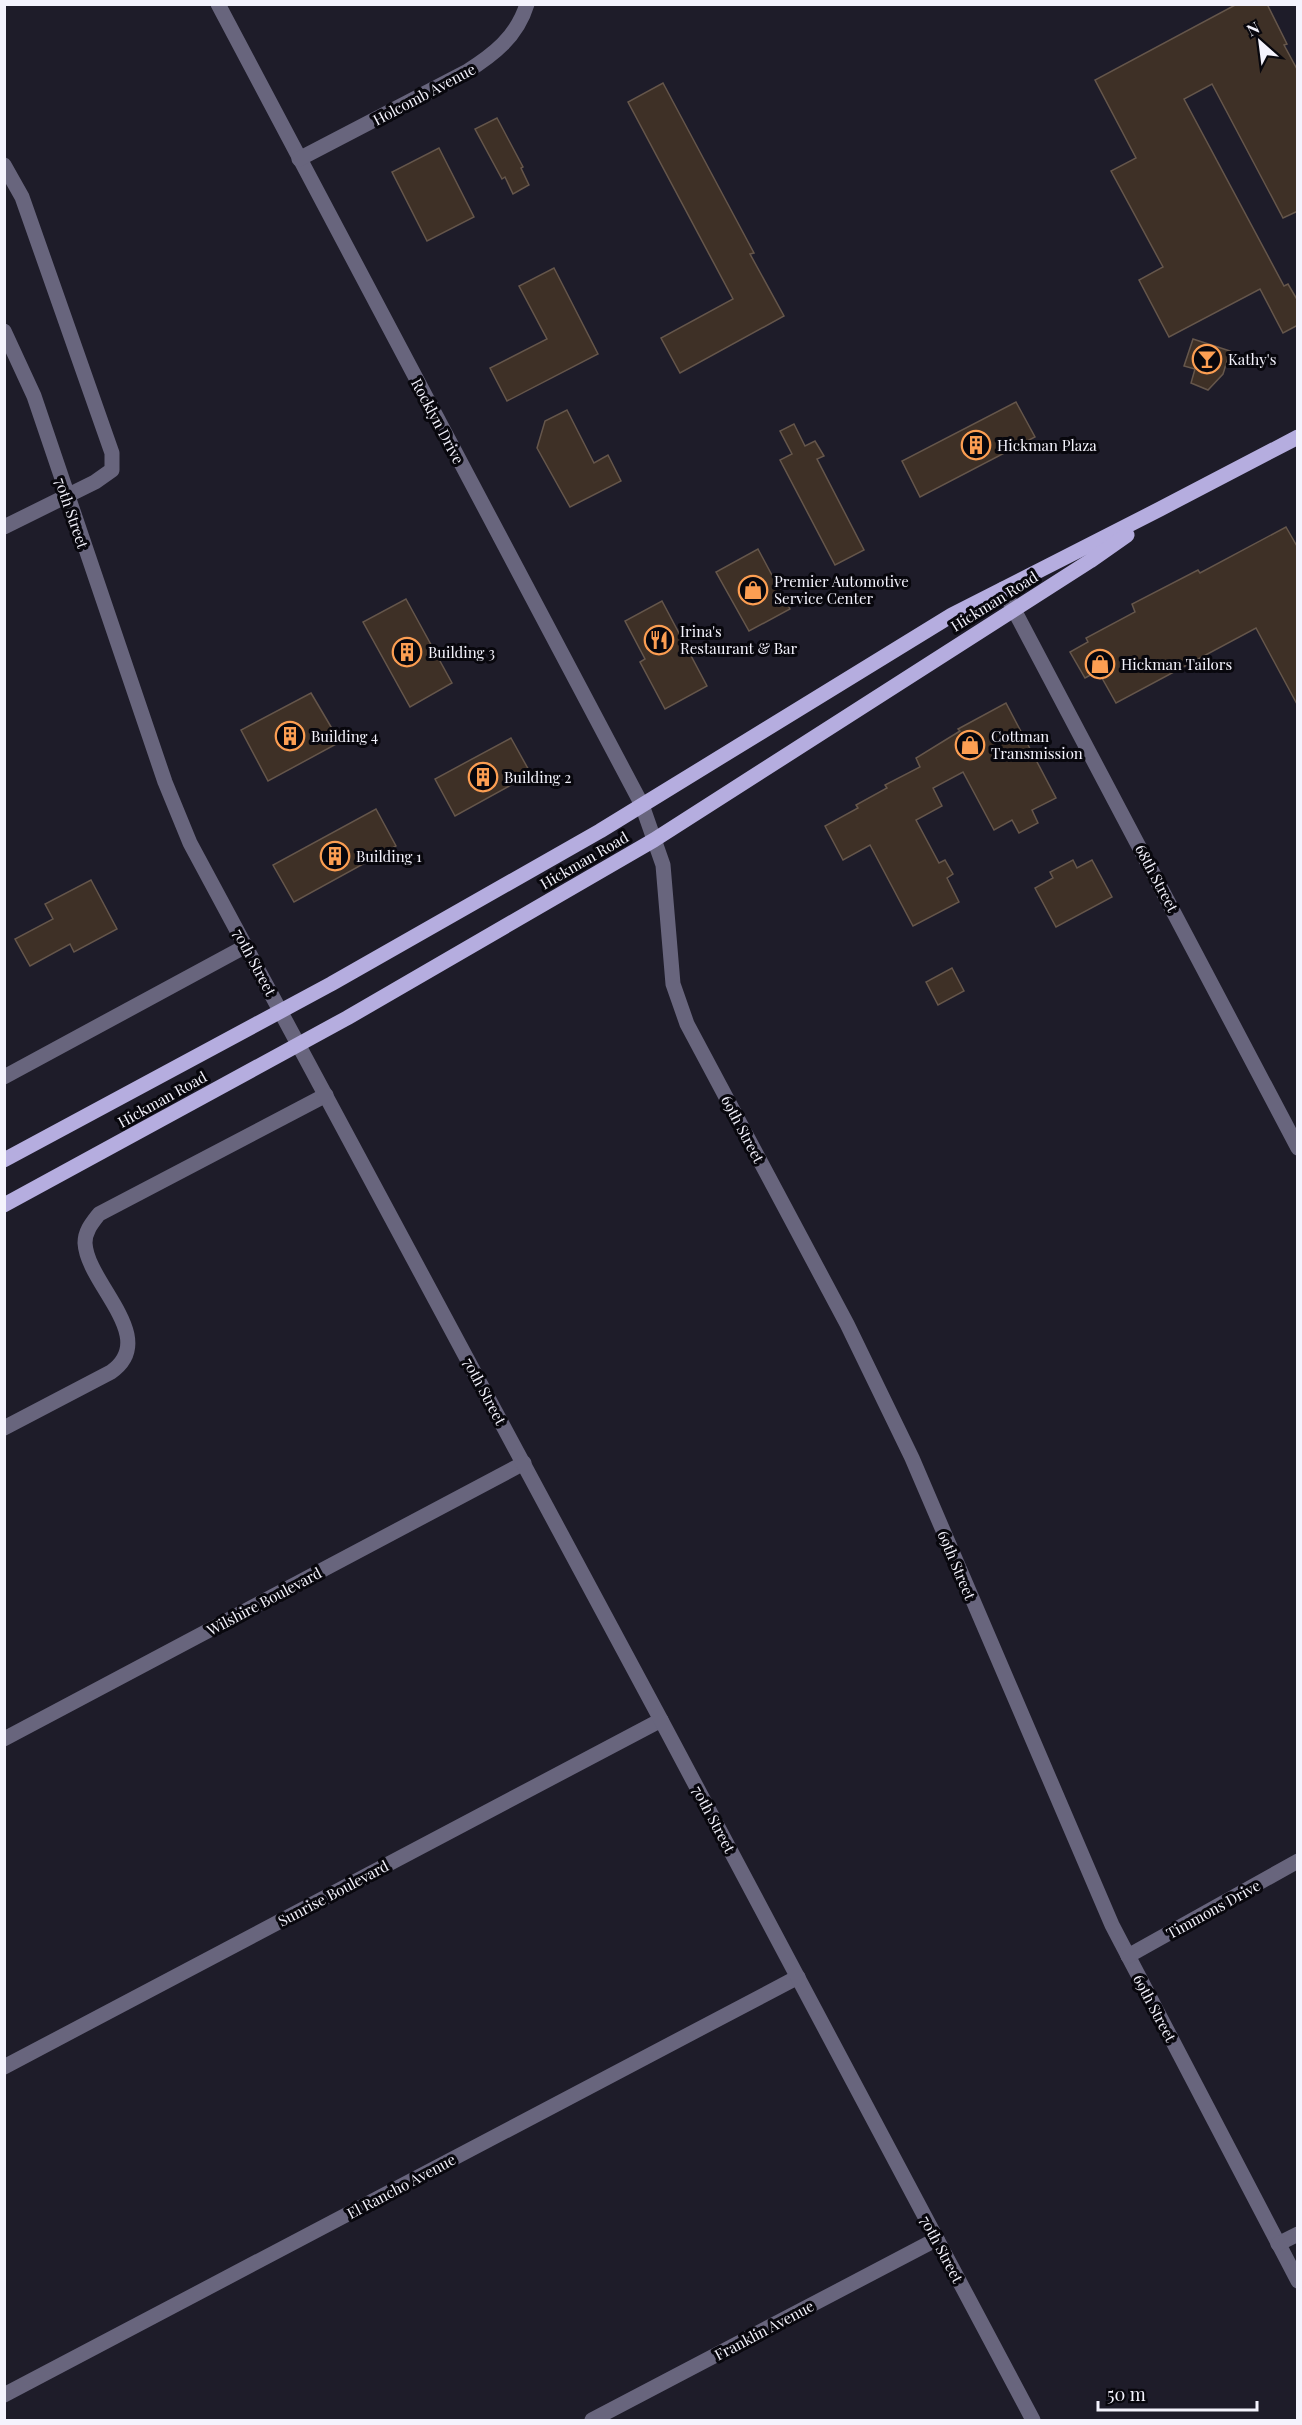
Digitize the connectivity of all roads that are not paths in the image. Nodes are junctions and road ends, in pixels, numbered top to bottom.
1 (218, 4) edge
2 (527, 4) edge
3 (299, 159) junction
4 (4, 165) edge
5 (4, 332) edge
6 (1298, 437) edge
7 (66, 495) junction
8 (1160, 509) junction
9 (4, 527) edge
10 (1003, 589) junction
11 (1014, 609) junction
12 (642, 805) junction
13 (654, 840) junction
14 (246, 946) junction
15 (281, 1011) junction
16 (299, 1044) junction
17 (4, 1077) edge
18 (326, 1095) junction
19 (1298, 1148) edge
20 (4, 1160) edge
21 (4, 1205) edge
22 (4, 1428) edge
23 (524, 1463) junction
24 (661, 1720) junction
25 (4, 1739) edge
26 (1298, 1862) edge
27 (1128, 1956) junction
28 (798, 1977) junction
29 (4, 2067) edge
30 (1298, 2234) edge
31 (937, 2239) junction
32 (1278, 2244) junction
33 (1298, 2281) edge
34 (4, 2395) edge
35 (592, 2421) edge
36 (1033, 2421) edge

1 - 3 street, Rocklyn Drive
2 - 3 street, Holcomb Avenue
3 - 12 street, Rocklyn Drive
4 - 7 street
5 - 7 street, 70th Street
6 - 8 main road, Hickman Road
7 - 9 street
7 - 14 street, 70th Street
8 - 10 main road, Hickman Road
8 - 11 main road, Hickman Road
10 - 11 street, 68th Street
10 - 12 main road, Hickman Road
11 - 13 main road, Hickman Road
11 - 19 street, 68th Street
12 - 13 street, Rocklyn Drive
12 - 15 main road, Hickman Road
13 - 16 main road, Hickman Road
13 - 27 street, 69th Street
14 - 15 street, 70th Street
14 - 17 street
15 - 16 street, 70th Street
15 - 20 main road, Hickman Road
16 - 18 street, 70th Street
16 - 21 main road, Hickman Road
18 - 22 street
18 - 23 street, 70th Street
23 - 24 street, 70th Street
23 - 25 street, Wilshire Boulevard
24 - 28 street, 70th Street
24 - 29 street, Sunrise Boulevard
26 - 27 street, Timmons Drive
27 - 32 street, 69th Street
28 - 31 street, 70th Street
28 - 34 street, El Rancho Avenue
30 - 32 street
31 - 35 street, Franklin Avenue
31 - 36 street, 70th Street
32 - 33 street, 69th Street

